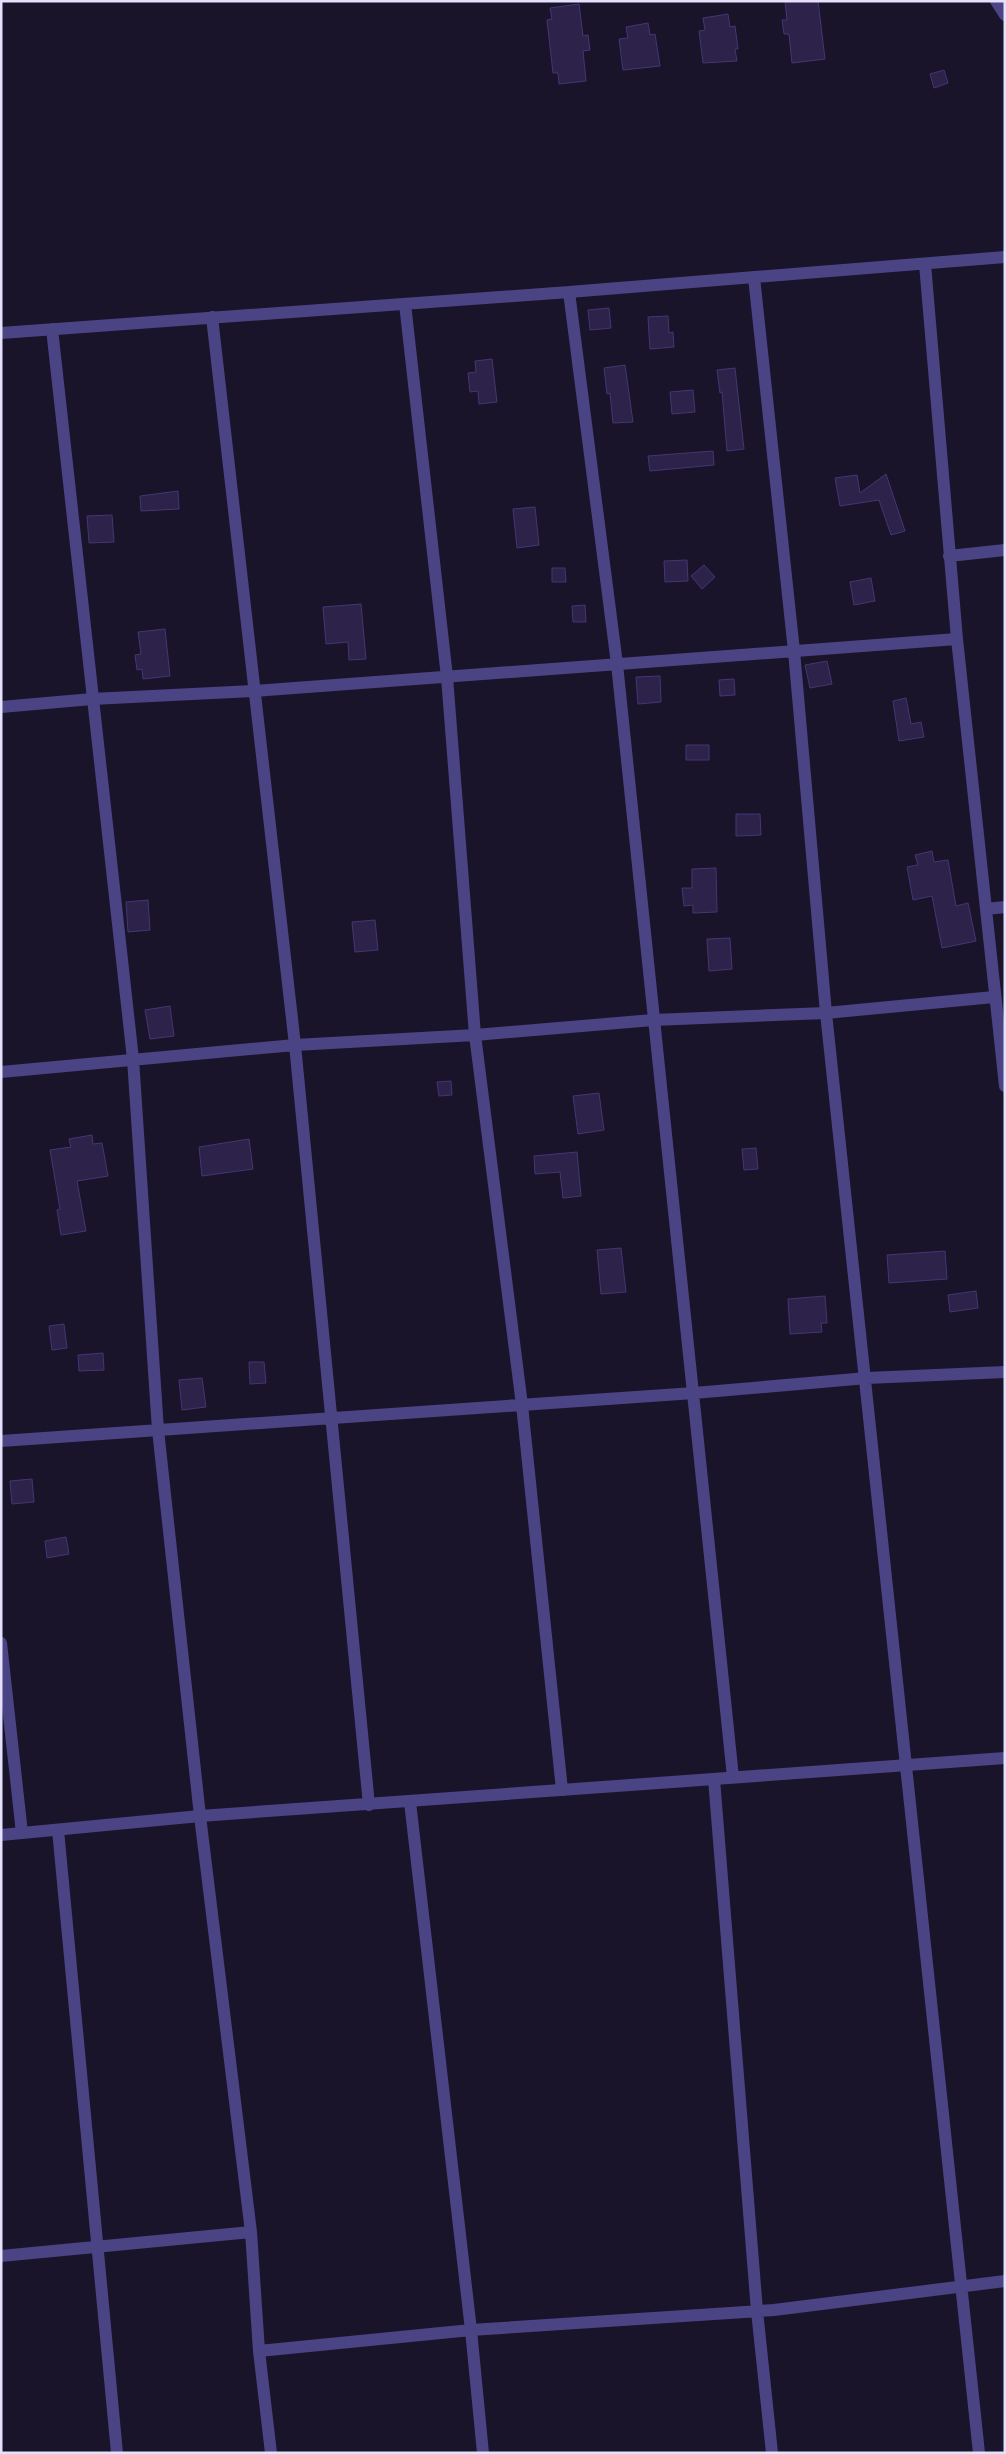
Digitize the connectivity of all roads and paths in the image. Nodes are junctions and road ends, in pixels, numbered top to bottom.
1 (996, 1) edge
2 (1005, 15) edge
3 (1005, 257) edge
4 (925, 264) junction
5 (754, 277) junction
6 (570, 292) junction
7 (405, 304) junction
8 (212, 317) junction
9 (52, 329) junction
10 (1, 333) edge
11 (1005, 550) edge
12 (950, 556) junction
13 (957, 639) junction
14 (794, 651) junction
15 (617, 664) junction
16 (447, 677) junction
17 (253, 692) junction
18 (92, 699) junction
19 (1, 707) edge
20 (1005, 907) edge
21 (986, 909) junction
22 (994, 998) junction
23 (826, 1013) junction
24 (653, 1020) junction
25 (475, 1035) junction
26 (294, 1045) junction
27 (133, 1059) junction
28 (1, 1072) edge
29 (1005, 1086) edge
30 (1005, 1372) edge
31 (867, 1378) junction
32 (694, 1393) junction
33 (522, 1405) junction
34 (333, 1418) junction
35 (158, 1430) junction
36 (1, 1441) edge
37 (1, 1643) edge
38 (1005, 1758) edge
39 (906, 1765) junction
40 (733, 1778) junction
41 (714, 1779) junction
42 (562, 1790) junction
43 (410, 1802) junction
44 (369, 1805) junction
45 (200, 1816) junction
46 (58, 1830) junction
47 (22, 1834) junction
48 (1, 1835) edge
49 (251, 2232) junction
50 (96, 2246) junction
51 (1, 2256) edge
52 (1005, 2281) edge
53 (962, 2286) junction
54 (757, 2311) junction
55 (471, 2330) junction
56 (259, 2351) junction
57 (117, 2453) edge
58 (271, 2453) edge
59 (483, 2453) edge
60 (772, 2453) edge
61 (980, 2453) edge

1 - 2 street
3 - 4 street
4 - 5 street
4 - 12 street
5 - 6 street
5 - 14 street
6 - 7 street
6 - 15 street
7 - 8 street
7 - 16 street
8 - 9 street
8 - 17 street
9 - 10 street
9 - 18 street
11 - 12 street
12 - 13 street
13 - 14 street
13 - 21 street
14 - 15 street
14 - 23 street
15 - 16 street
15 - 24 street
16 - 17 street
16 - 25 street
17 - 18 street
17 - 26 street
18 - 19 street
18 - 27 street
20 - 21 street
21 - 22 street
22 - 23 street
22 - 29 street
23 - 24 street
23 - 31 street
24 - 25 street
24 - 32 street
25 - 26 street
25 - 33 street
26 - 27 street
26 - 34 street
27 - 28 street
27 - 35 street
30 - 31 street
31 - 32 street
31 - 39 street
32 - 33 street
32 - 40 street
33 - 34 street
33 - 42 street
34 - 35 street
34 - 44 street
35 - 36 street
35 - 45 street
37 - 47 street
38 - 39 street
39 - 40 street
39 - 53 street
40 - 41 street
41 - 42 street
41 - 54 street
42 - 43 street
43 - 44 street
43 - 55 street
44 - 45 street
45 - 46 street
45 - 49 street
46 - 47 street
46 - 50 street
47 - 48 street
49 - 50 street
49 - 56 street
50 - 51 street
50 - 57 street
52 - 53 street
53 - 54 street
53 - 61 street
54 - 55 street
54 - 60 street
55 - 56 street
55 - 59 street
56 - 58 street

